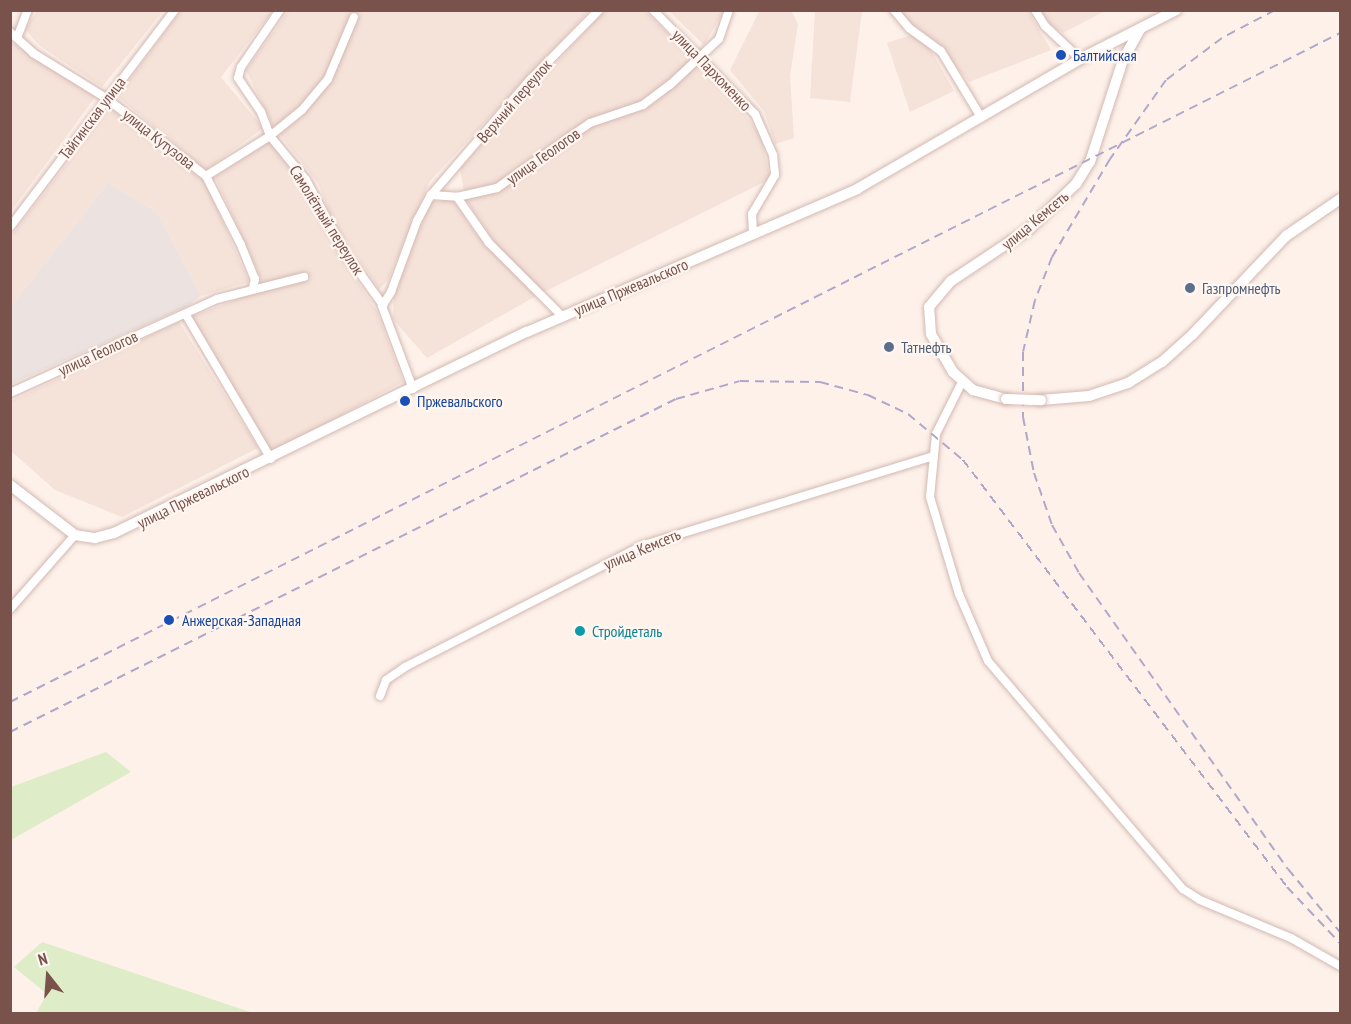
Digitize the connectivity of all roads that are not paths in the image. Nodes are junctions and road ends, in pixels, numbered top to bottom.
1 (28, 10) edge
2 (175, 10) edge
3 (280, 10) edge
4 (599, 10) edge
5 (653, 10) edge
6 (729, 10) edge
7 (894, 10) edge
8 (1035, 10) edge
9 (1176, 10) edge
10 (354, 17) dead end
11 (22, 21) junction
12 (10, 27) edge
13 (1140, 29) junction
14 (10, 32) edge
15 (17, 39) junction
16 (699, 56) junction
17 (1080, 59) junction
18 (106, 98) junction
19 (981, 117) junction
20 (270, 136) junction
21 (206, 176) junction
22 (431, 195) junction
23 (457, 197) junction
24 (1341, 199) edge
25 (10, 226) edge
26 (753, 234) junction
27 (304, 277) dead end
28 (253, 288) junction
29 (383, 305) junction
30 (186, 315) junction
31 (563, 316) junction
32 (962, 382) junction
33 (413, 389) junction
34 (10, 393) edge
35 (270, 459) junction
36 (932, 459) junction
37 (10, 485) edge
38 (75, 535) junction
39 (10, 609) edge
40 (380, 696) dead end
41 (1341, 966) edge

1 - 11 street
2 - 18 street, Тайгинская улица
3 - 20 street, Самолётный переулок
4 - 22 street, Верхний переулок
5 - 16 street, улица Пархоменко
6 - 16 street, улица Геологов
7 - 19 street
8 - 17 street
9 - 13 street, улица Пржевальского
10 - 20 street
11 - 12 street
11 - 15 street
13 - 17 street, улица Пржевальского
13 - 32 street, улица Кемсеть
14 - 15 street, улица Кутузова
15 - 18 street, улица Кутузова
16 - 23 street, улица Геологов
16 - 26 street, улица Пархоменко
17 - 19 street, улица Пржевальского
18 - 21 street, улица Кутузова
18 - 25 street, Тайгинская улица
19 - 26 street, улица Пржевальского
20 - 21 street
20 - 29 street, Самолётный переулок
21 - 28 street, улица Кутузова
22 - 23 street, улица Геологов
22 - 29 street
23 - 31 street
24 - 32 street, bridge
26 - 31 street, улица Пржевальского
27 - 28 street, улица Геологов
28 - 30 street, улица Геологов
29 - 33 street, Самолётный переулок
30 - 34 street, улица Геологов
30 - 35 street
31 - 33 street, улица Пржевальского
32 - 36 street
33 - 35 street, улица Пржевальского
35 - 38 street, улица Пржевальского
36 - 40 street, улица Кемсеть
36 - 41 street
37 - 38 street
38 - 39 street

